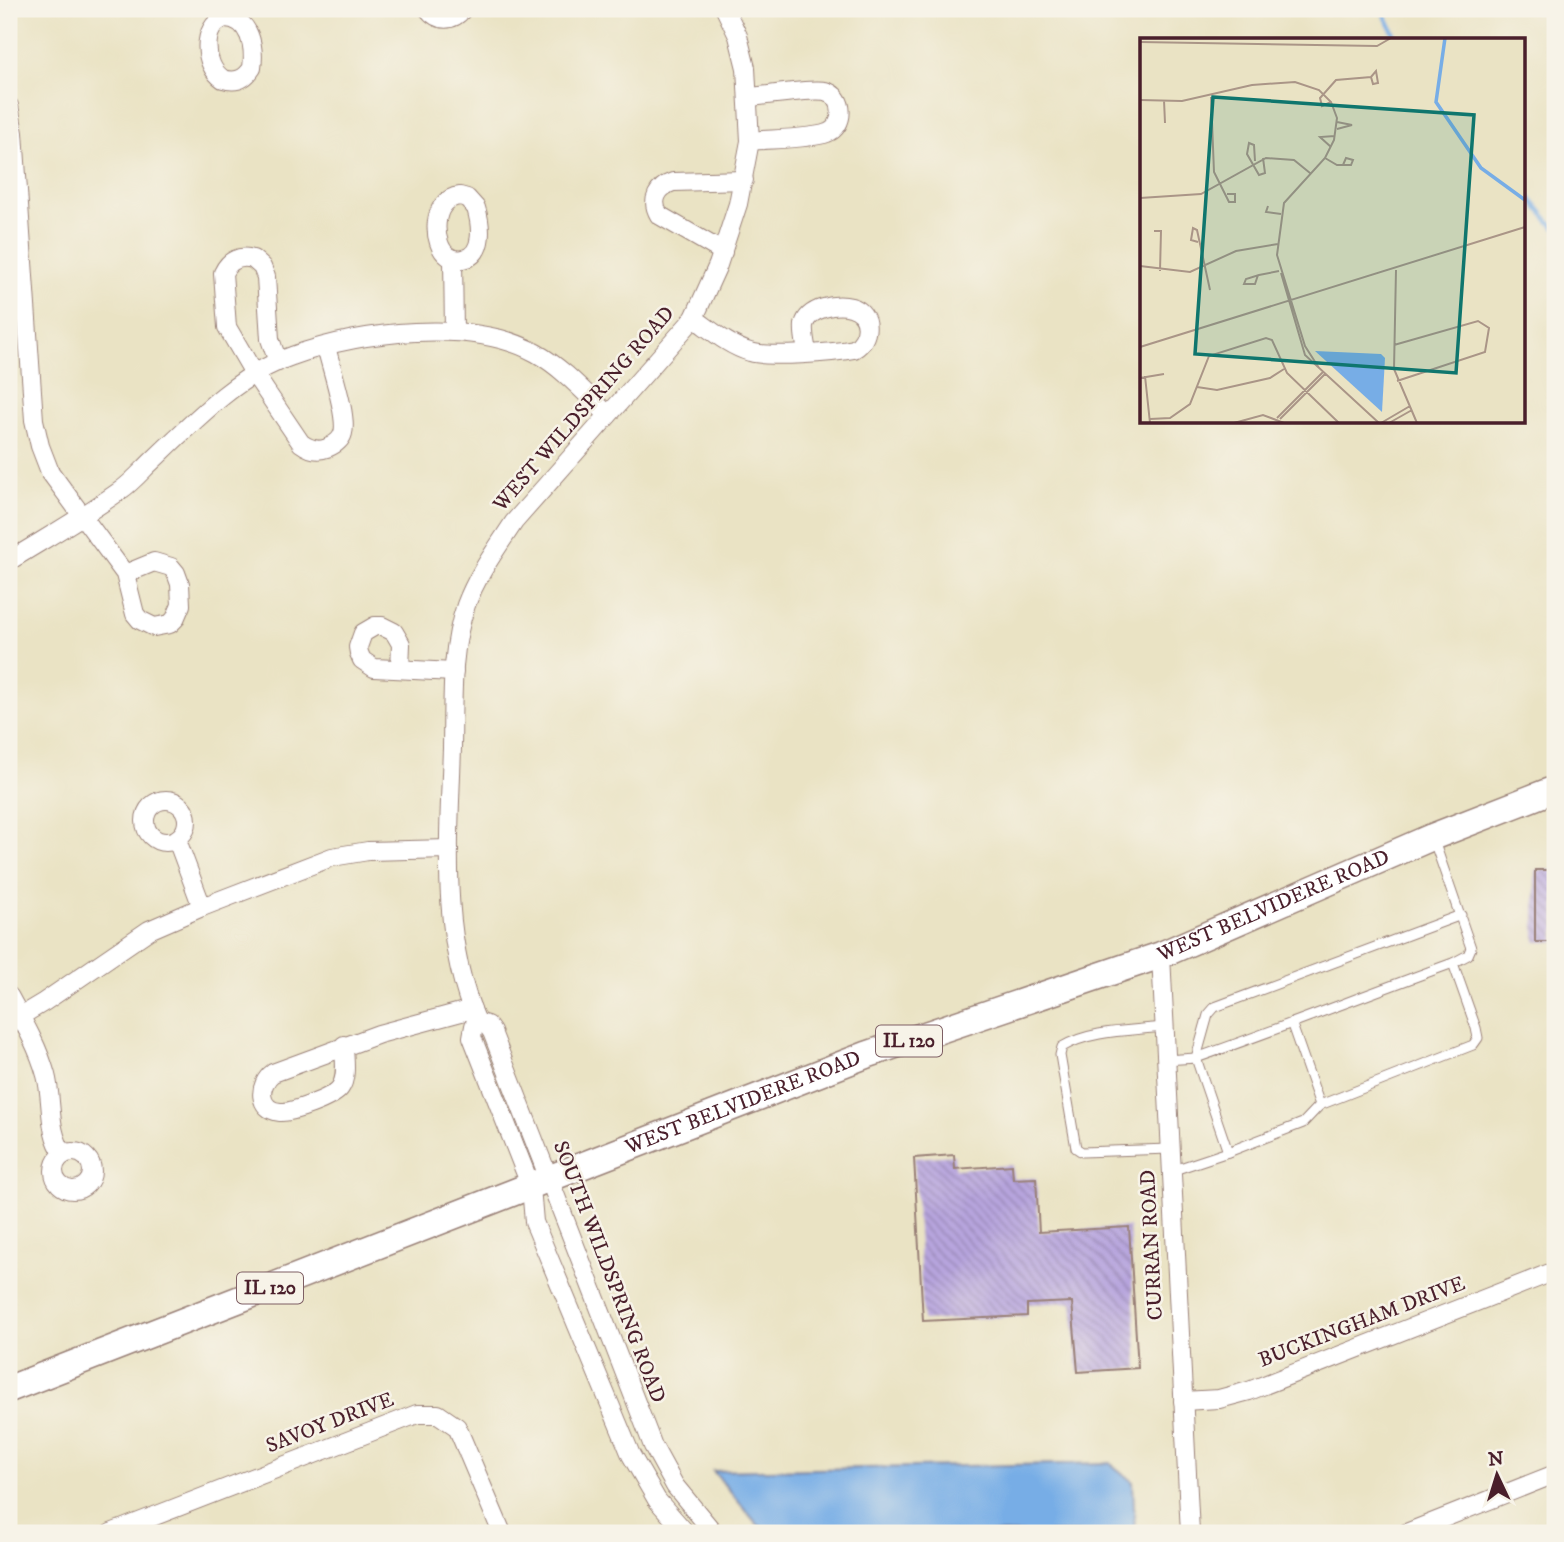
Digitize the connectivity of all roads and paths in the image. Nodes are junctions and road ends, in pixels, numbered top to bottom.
1 (428, 9) edge
2 (463, 9) edge
3 (726, 9) edge
4 (749, 97) junction
5 (9, 106) edge
6 (750, 141) junction
7 (744, 180) junction
8 (723, 251) junction
9 (453, 259) dead end
10 (694, 318) junction
11 (454, 332) junction
12 (326, 346) junction
13 (807, 353) dead end
14 (278, 362) junction
15 (255, 375) junction
16 (608, 415) junction
17 (82, 514) junction
18 (9, 561) edge
19 (125, 573) dead end
20 (400, 669) dead end
21 (454, 672) junction
22 (1555, 789) edge
23 (1432, 837) junction
24 (177, 840) dead end
25 (449, 849) junction
26 (202, 907) junction
27 (1461, 915) junction
28 (1161, 955) junction
29 (1453, 963) junction
30 (9, 996) edge
31 (474, 1016) junction
32 (14, 1020) edge
33 (1292, 1025) junction
34 (1163, 1027) junction
35 (344, 1045) junction
36 (1196, 1058) junction
37 (1165, 1060) junction
38 (1320, 1105) junction
39 (1170, 1149) junction
40 (1228, 1152) junction
41 (64, 1154) dead end
42 (1171, 1171) junction
43 (540, 1183) junction
44 (1555, 1271) edge
45 (9, 1389) edge
46 (1183, 1401) junction
47 (641, 1419) junction
48 (619, 1429) junction
49 (1555, 1474) edge
50 (111, 1533) edge
51 (502, 1533) edge
52 (686, 1533) edge
53 (714, 1533) edge
54 (1190, 1533) edge
55 (1406, 1533) edge

1 - 2 street
3 - 4 street, WEST WILDSPRING ROAD
4 - 6 street, WEST WILDSPRING ROAD
4 - 6 street
5 - 17 street
6 - 7 street, WEST WILDSPRING ROAD
7 - 8 street, WEST WILDSPRING ROAD
7 - 8 street
8 - 10 street, WEST WILDSPRING ROAD
9 - 11 street
10 - 13 street
10 - 16 street, WEST WILDSPRING ROAD
11 - 12 street
11 - 16 street
12 - 14 street
12 - 15 street
14 - 15 street
14 - 15 street
15 - 17 street
16 - 21 street, WEST WILDSPRING ROAD
17 - 18 street
17 - 19 street
20 - 21 street
21 - 25 street, SOUTH WILDSPRING ROAD
22 - 23 main road, WEST BELVIDERE ROAD / IL 120
23 - 27 lane
23 - 28 main road, WEST BELVIDERE ROAD / IL 120
24 - 26 street
25 - 26 street
25 - 31 street, SOUTH WILDSPRING ROAD
26 - 32 street
27 - 29 lane
27 - 36 lane
28 - 34 street, CURRAN ROAD
28 - 43 main road, WEST BELVIDERE ROAD / IL 120
29 - 33 lane
29 - 38 lane
30 - 32 street
31 - 35 street
31 - 43 street, SOUTH WILDSPRING ROAD
32 - 41 street
33 - 36 lane
33 - 38 lane
34 - 37 street, CURRAN ROAD
34 - 39 lane
35 - 35 street
36 - 37 lane
36 - 40 lane
37 - 39 street, CURRAN ROAD
38 - 40 lane
39 - 42 street, CURRAN ROAD
40 - 42 lane
42 - 46 street, CURRAN ROAD
43 - 45 main road, WEST BELVIDERE ROAD / IL 120
43 - 47 street, SOUTH WILDSPRING ROAD
43 - 48 street, SOUTH WILDSPRING ROAD
44 - 46 street, BUCKINGHAM DRIVE
46 - 54 street, CURRAN ROAD
47 - 48 street
47 - 53 street, SOUTH WILDSPRING ROAD
48 - 52 street, SOUTH WILDSPRING ROAD
49 - 55 street
50 - 51 street, SAVOY DRIVE

